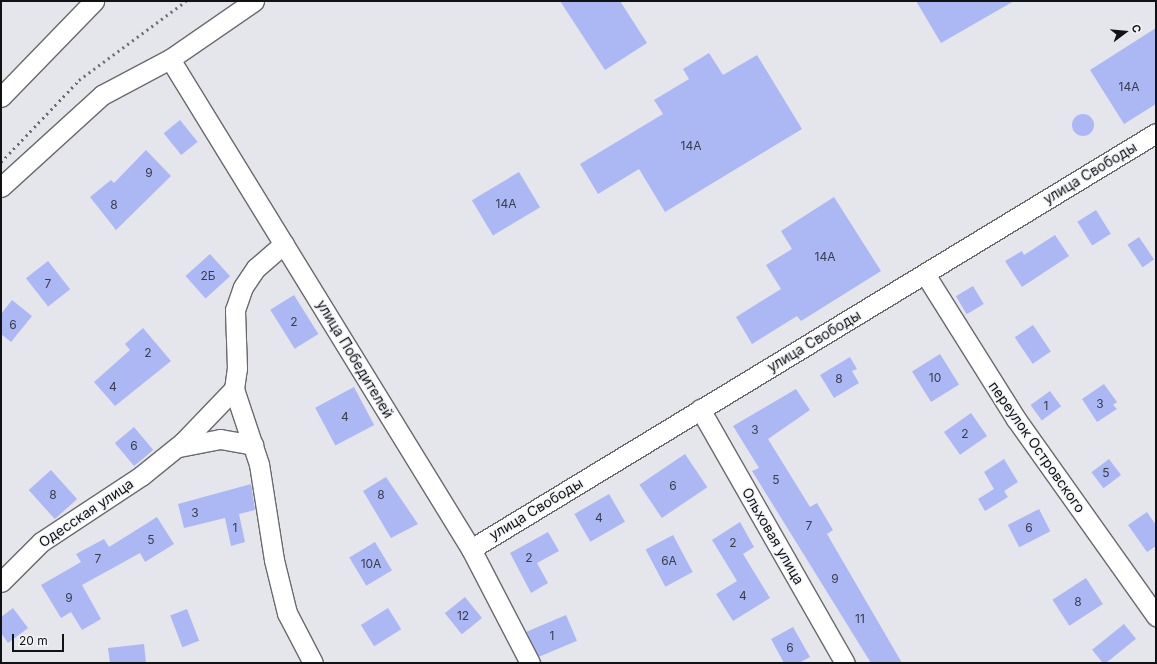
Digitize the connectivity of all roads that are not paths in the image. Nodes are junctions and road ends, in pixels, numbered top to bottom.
1 (94, 1) edge
2 (254, 1) edge
3 (170, 59) junction
4 (1, 97) edge
5 (1156, 132) edge
6 (1, 187) edge
7 (284, 244) junction
8 (925, 274) junction
9 (234, 389) junction
10 (700, 409) junction
11 (253, 445) junction
12 (176, 448) junction
13 (471, 549) junction
14 (1, 582) edge
15 (1156, 616) edge
16 (313, 663) edge
17 (530, 663) edge
18 (845, 663) edge

1 - 4 street
2 - 3 street
3 - 6 street
3 - 7 street, улица Победителей
5 - 8 street, улица Свободы
7 - 9 street
7 - 13 street, улица Победителей
8 - 10 street, улица Свободы
8 - 15 street, переулок Островского
9 - 11 street
9 - 12 street, Одесская улица
10 - 13 street, улица Свободы
10 - 18 street, Ольховая улица
11 - 12 street, Одесская улица
11 - 16 street
12 - 14 street, Одесская улица
13 - 17 street, улица Победителей

